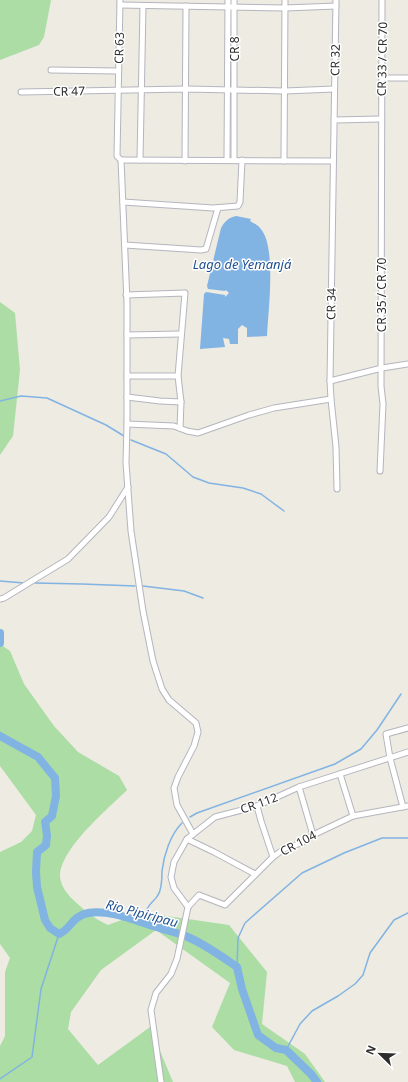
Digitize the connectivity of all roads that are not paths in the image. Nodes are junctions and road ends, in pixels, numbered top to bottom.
1 (228, 0) edge
2 (234, 0) edge
3 (285, 0) edge
4 (382, 0) edge
5 (120, 3) edge
6 (336, 3) edge
7 (143, 6) junction
8 (186, 6) junction
9 (228, 6) junction
10 (234, 7) junction
11 (285, 8) junction
12 (51, 70) dead end
13 (118, 71) junction
14 (382, 78) junction
15 (408, 78) edge
16 (186, 89) junction
17 (334, 89) junction
18 (118, 90) junction
19 (142, 90) junction
20 (227, 90) junction
21 (234, 91) junction
22 (284, 91) junction
23 (20, 92) dead end
24 (381, 119) junction
25 (334, 120) junction
26 (121, 160) junction
27 (140, 160) junction
28 (227, 160) junction
29 (234, 160) junction
30 (242, 160) junction
31 (185, 161) junction
32 (284, 161) junction
33 (333, 161) junction
34 (122, 202) junction
35 (218, 208) junction
36 (125, 245) junction
37 (126, 295) junction
38 (181, 334) junction
39 (127, 335) junction
40 (408, 364) edge
41 (382, 368) junction
42 (127, 376) junction
43 (178, 376) junction
44 (330, 381) junction
45 (127, 397) junction
46 (331, 399) junction
47 (181, 402) junction
48 (127, 424) junction
49 (180, 428) junction
50 (380, 471) dead end
51 (128, 487) junction
52 (337, 489) dead end
53 (0, 599) edge
54 (408, 728) edge
55 (408, 752) edge
56 (390, 758) junction
57 (340, 774) junction
58 (299, 787) junction
59 (257, 806) junction
60 (405, 806) edge
61 (353, 816) junction
62 (193, 834) junction
63 (313, 835) junction
64 (187, 839) junction
65 (273, 857) junction
66 (255, 874) junction
67 (188, 907) junction
68 (161, 1082) edge

1 - 9 street
2 - 10 street, CR 8
3 - 11 street
4 - 14 street, CR 33 / CR 70
5 - 7 street
5 - 13 street, CR 63
6 - 11 street
6 - 17 street, CR 32
7 - 8 street
7 - 19 street
8 - 9 street
8 - 16 street
9 - 10 street
9 - 20 street
10 - 11 street
10 - 21 street, CR 8
11 - 22 street
12 - 13 street
13 - 18 street, CR 63
14 - 15 street
14 - 24 street, CR 33 / CR 70
16 - 19 street, CR 47
16 - 20 street, CR 47
16 - 31 street
17 - 22 street, CR 47
17 - 25 street, CR 32
18 - 19 street, CR 47
18 - 23 street, CR 47
18 - 26 street, CR 63
19 - 27 street
20 - 21 street, CR 47
20 - 28 street
21 - 22 street, CR 47
21 - 29 street, CR 8
22 - 32 street
24 - 25 street
24 - 41 street, CR 35 / CR 70
25 - 33 street, CR 34
26 - 27 street
26 - 34 street, CR 63
27 - 31 street
28 - 29 street
28 - 31 street
29 - 30 street
30 - 32 street
30 - 35 street
32 - 33 street
33 - 44 street, CR 34
34 - 35 street
34 - 36 street, CR 63
35 - 36 street
36 - 37 street, CR 63
37 - 38 street
37 - 39 street, CR 63
38 - 39 street
38 - 43 street
39 - 42 street, CR 63
40 - 41 street
41 - 44 street
41 - 50 street, CR 35 / CR 70
42 - 43 street
42 - 45 street, CR 63
43 - 47 street
44 - 46 street, CR 34
45 - 47 street
45 - 48 street, CR 63
46 - 49 street
46 - 52 street, CR 34
47 - 49 street
48 - 49 street
48 - 51 street, CR 63
51 - 53 street
51 - 62 street, CR 63
54 - 56 street
55 - 56 street, CR 112
56 - 57 street, CR 112
56 - 60 street
57 - 58 street, CR 112
57 - 61 street
58 - 59 street, CR 112
58 - 63 street
59 - 62 street, CR 112
59 - 65 street
60 - 61 street, CR 104
61 - 63 street, CR 104
62 - 64 street, CR 112
63 - 65 street, CR 104
64 - 66 street
64 - 67 street, CR 112
65 - 66 street, CR 104
66 - 67 street, CR 104
67 - 68 street

